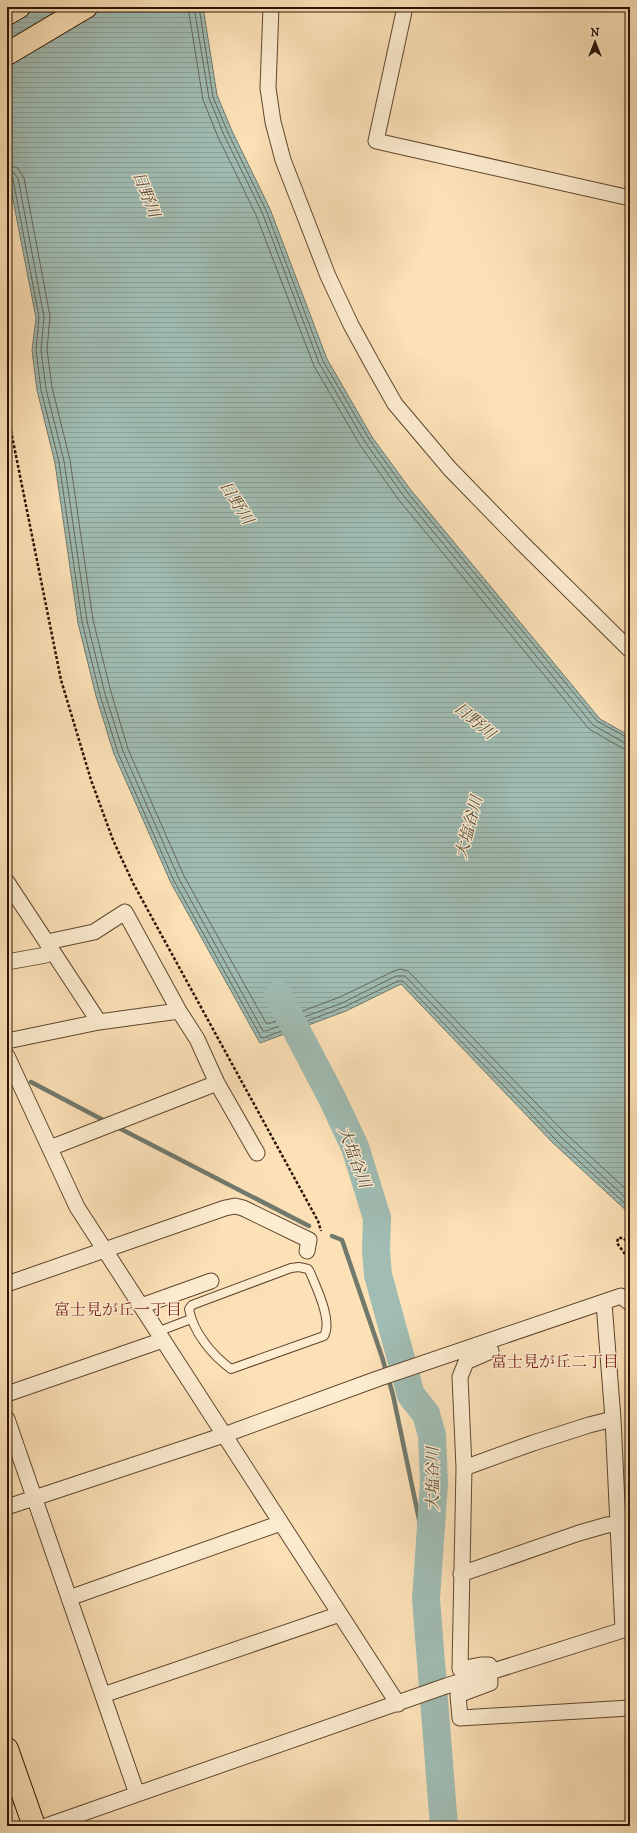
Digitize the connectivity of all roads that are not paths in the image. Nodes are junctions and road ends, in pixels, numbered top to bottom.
1 (19, 7) edge
2 (64, 7) edge
3 (86, 7) edge
4 (271, 7) edge
5 (404, 7) edge
6 (7, 14) edge
7 (7, 38) edge
8 (7, 54) edge
9 (630, 198) edge
10 (630, 650) edge
11 (7, 882) edge
12 (50, 947) junction
13 (7, 962) edge
14 (179, 1011) junction
15 (99, 1022) junction
16 (7, 1041) edge
17 (7, 1056) edge
18 (217, 1083) junction
19 (50, 1148) junction
20 (257, 1152) dead end
21 (308, 1245) road end
22 (104, 1250) junction
23 (211, 1280) dead end
24 (7, 1284) edge
25 (604, 1303) junction
26 (630, 1303) edge
27 (141, 1306) junction
28 (191, 1319) junction
29 (516, 1333) junction
30 (160, 1336) junction
31 (7, 1394) edge
32 (7, 1419) edge
33 (612, 1419) junction
34 (224, 1435) junction
35 (464, 1468) junction
36 (35, 1498) junction
37 (7, 1508) edge
38 (281, 1523) junction
39 (618, 1524) junction
40 (461, 1574) junction
41 (69, 1598) junction
42 (340, 1614) junction
43 (626, 1629) edge
44 (490, 1672) junction
45 (103, 1695) junction
46 (398, 1704) junction
47 (630, 1708) edge
48 (7, 1749) edge
49 (137, 1794) junction
50 (34, 1826) edge
51 (46, 1826) edge

1 - 6 highway
2 - 7 highway
3 - 8 highway
4 - 10 street
5 - 9 street
11 - 12 street
12 - 13 street
12 - 14 street
12 - 15 street
14 - 15 street
14 - 18 street
15 - 16 street
17 - 19 street
18 - 19 street
18 - 20 street
19 - 22 street
21 - 22 street
22 - 24 street
22 - 27 street
23 - 27 street
25 - 26 street
25 - 29 street
25 - 33 street
27 - 30 street
28 - 28 lane
28 - 30 lane
29 - 34 street
29 - 35 street
30 - 31 street
30 - 34 street
32 - 36 street
33 - 35 street
33 - 39 street
34 - 36 street
34 - 38 street
35 - 40 street
36 - 37 street
36 - 41 street
38 - 41 street
38 - 42 street
39 - 40 street
39 - 43 street
40 - 44 street
41 - 45 street
42 - 45 street
42 - 46 street
43 - 44 street
44 - 46 street
44 - 47 street
45 - 49 street
46 - 49 street
48 - 50 highway
49 - 51 street

